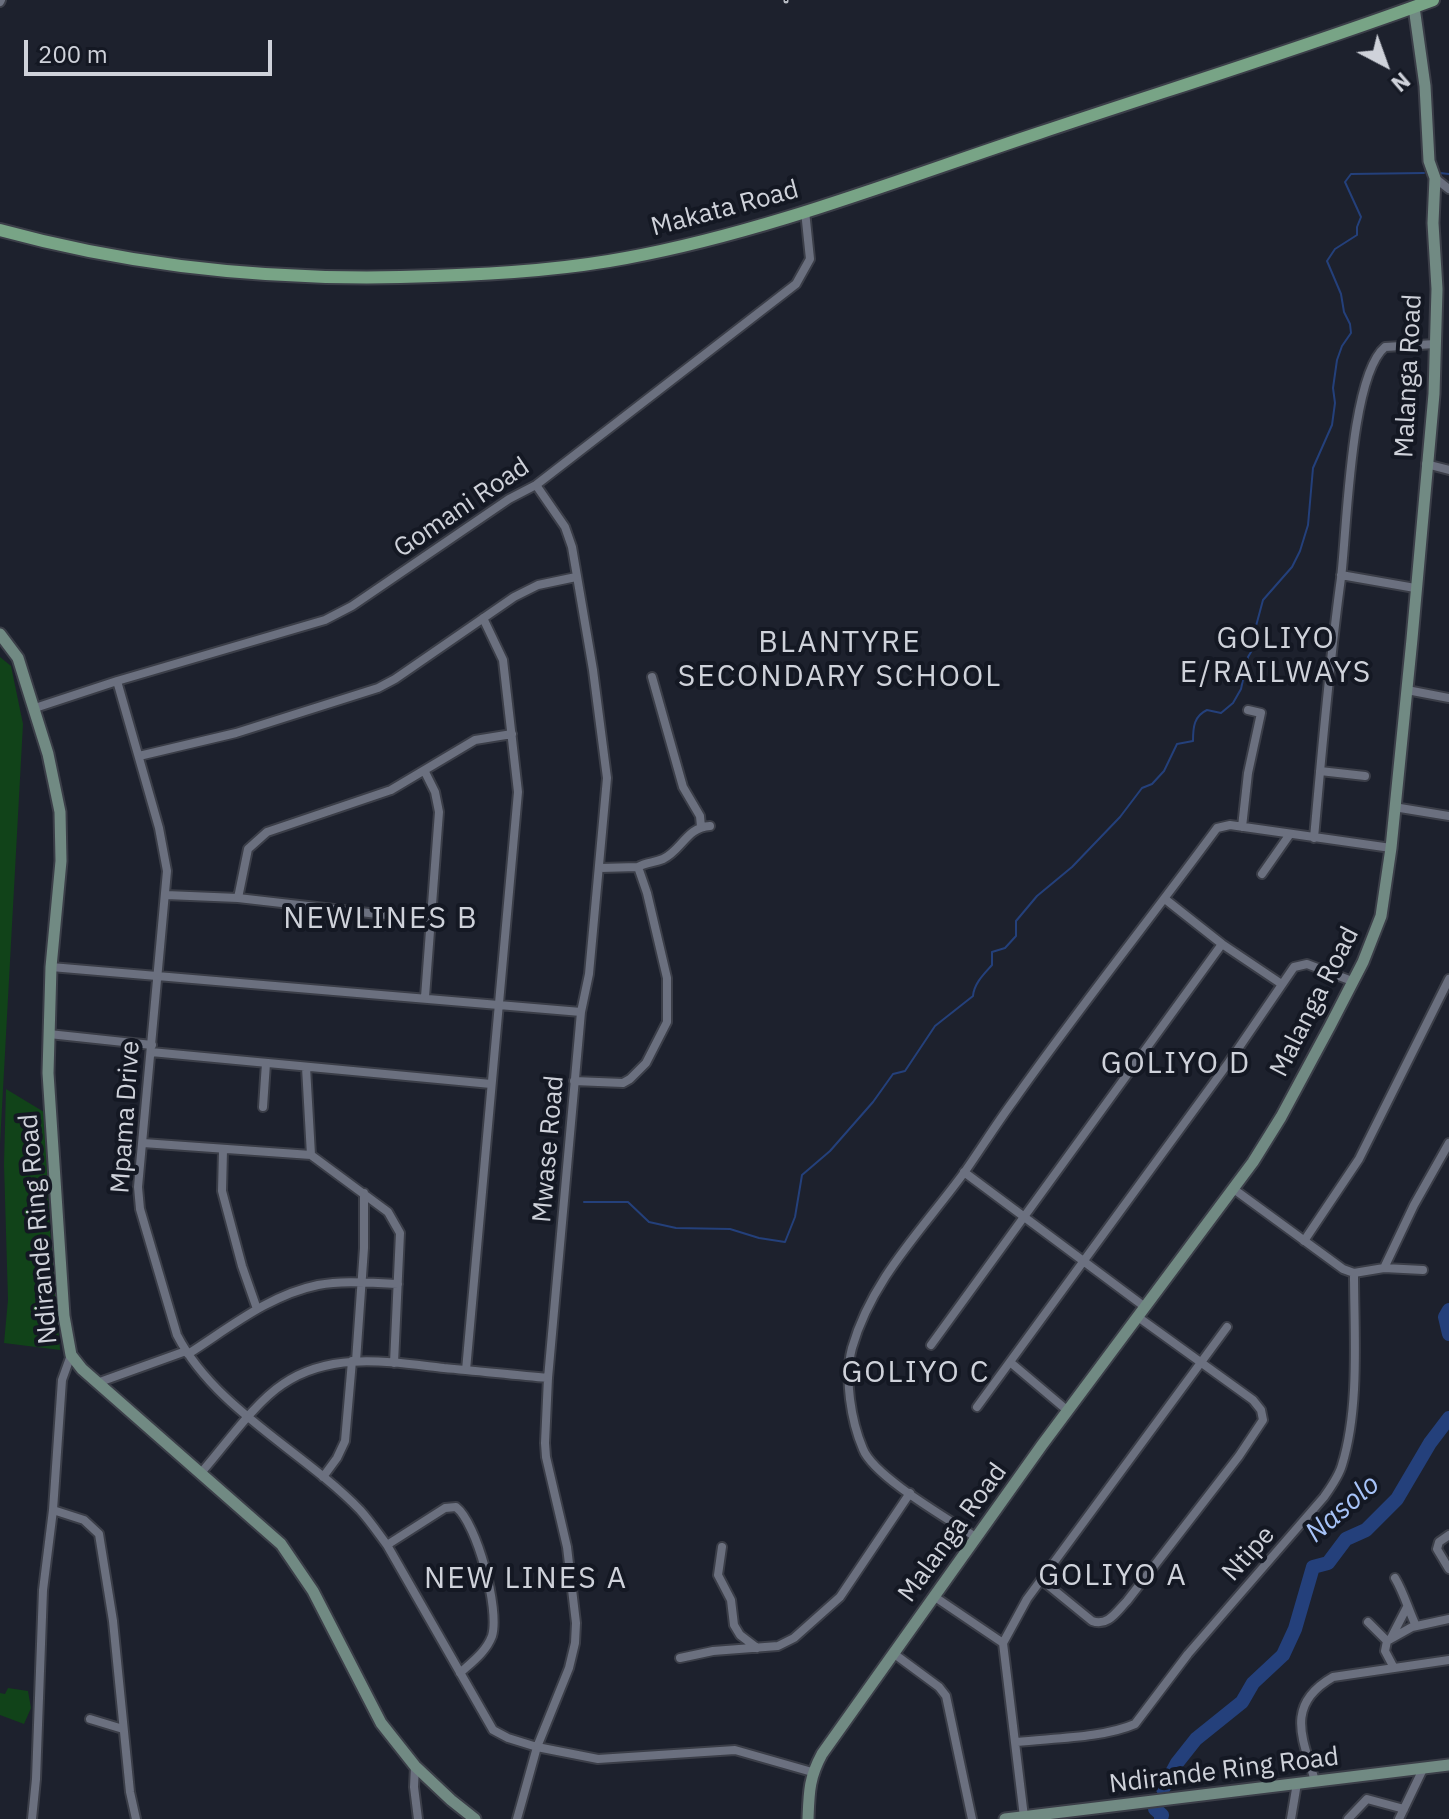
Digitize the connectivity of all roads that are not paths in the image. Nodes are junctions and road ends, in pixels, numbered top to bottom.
1 (1433, 0) edge
2 (1406, 6) edge
3 (1435, 178) junction
4 (1449, 189) edge
5 (805, 211) junction
6 (0, 230) edge
7 (1435, 344) junction
8 (1426, 464) junction
9 (1449, 470) edge
10 (536, 485) junction
11 (1341, 575) junction
12 (576, 577) junction
13 (1415, 588) junction
14 (483, 618) junction
15 (0, 634) edge
16 (652, 677) dead end
17 (117, 681) junction
18 (1407, 690) junction
19 (1449, 698) edge
20 (35, 708) junction
21 (1248, 710) dead end
22 (512, 734) junction
23 (139, 756) junction
24 (1320, 771) junction
25 (425, 772) junction
26 (1365, 776) dead end
27 (1394, 807) junction
28 (1449, 816) edge
29 (1242, 827) junction
30 (1290, 834) junction
31 (1314, 838) junction
32 (1391, 848) junction
33 (638, 867) junction
34 (600, 868) junction
35 (1262, 874) dead end
36 (166, 895) junction
37 (238, 898) junction
38 (1165, 899) junction
39 (430, 920) junction
40 (1222, 944) junction
41 (51, 967) junction
42 (156, 975) junction
43 (1449, 979) edge
44 (1352, 981) junction
45 (1280, 983) junction
46 (425, 997) junction
47 (500, 1003) junction
48 (581, 1012) junction
49 (49, 1034) junction
50 (152, 1048) junction
51 (266, 1063) junction
52 (306, 1067) junction
53 (574, 1081) junction
54 (491, 1084) junction
55 (263, 1107) dead end
56 (143, 1143) junction
57 (1449, 1143) edge
58 (223, 1150) junction
59 (311, 1155) junction
60 (964, 1172) junction
61 (1235, 1190) junction
62 (364, 1193) junction
63 (1024, 1216) junction
64 (1304, 1241) junction
65 (1083, 1260) junction
66 (1384, 1268) junction
67 (1423, 1270) dead end
68 (1354, 1273) junction
69 (362, 1283) junction
70 (398, 1284) junction
71 (257, 1309) junction
72 (1141, 1312) junction
73 (1227, 1327) dead end
74 (931, 1345) dead end
75 (187, 1353) junction
76 (71, 1355) junction
77 (354, 1361) junction
78 (1010, 1362) junction
79 (394, 1363) junction
80 (1201, 1363) junction
81 (466, 1370) junction
82 (548, 1378) junction
83 (97, 1383) junction
84 (977, 1407) dead end
85 (1068, 1411) junction
86 (250, 1417) junction
87 (200, 1474) junction
88 (323, 1477) junction
89 (910, 1493) junction
90 (53, 1510) junction
91 (1449, 1535) edge
92 (977, 1538) junction
93 (387, 1545) junction
94 (722, 1547) dead end
95 (1449, 1569) edge
96 (1395, 1578) dead end
97 (1043, 1581) junction
98 (935, 1597) junction
99 (1407, 1607) junction
100 (1449, 1619) edge
101 (1368, 1622) dead end
102 (1416, 1626) junction
103 (1003, 1643) junction
104 (1387, 1644) junction
105 (758, 1648) junction
106 (893, 1653) junction
107 (680, 1658) dead end
108 (1449, 1660) edge
109 (1394, 1668) junction
110 (1376, 1670) junction
111 (460, 1673) junction
112 (90, 1719) dead end
113 (123, 1729) junction
114 (1017, 1742) junction
115 (537, 1747) junction
116 (1449, 1765) edge
117 (415, 1766) junction
118 (1423, 1769) junction
119 (812, 1772) junction
120 (1315, 1781) junction
121 (1297, 1783) junction
122 (1404, 1809) junction
123 (1024, 1817) junction
124 (32, 1819) edge
125 (136, 1819) edge
126 (418, 1819) edge
127 (475, 1819) edge
128 (517, 1819) edge
129 (808, 1819) edge
130 (972, 1819) edge
131 (1005, 1819) edge
132 (1291, 1819) edge
133 (1348, 1819) edge
134 (1399, 1819) edge

1 - 2 main road, Makata Road
2 - 3 street, Malanga Road
2 - 5 main road, Makata Road
3 - 4 street
3 - 7 street, Malanga Road
5 - 6 main road, Makata Road
5 - 10 street, Gomani Road
7 - 8 street, Malanga Road
7 - 11 street
8 - 9 street
8 - 13 street, Malanga Road
10 - 12 street, Mwase Road
10 - 17 street, Gomani Road
11 - 13 street
11 - 24 street
12 - 14 street
12 - 34 street, Mwase Road
13 - 18 street, Malanga Road
14 - 22 street
14 - 23 street
15 - 20 street, Ndirande Ring Road
16 - 33 street
17 - 20 street, Gomani Road
17 - 23 street, Mpama Drive
18 - 19 street
18 - 27 street, Malanga Road
20 - 41 street, Ndirande Ring Road
21 - 29 street
22 - 25 street
22 - 47 street
23 - 36 street, Mpama Drive
24 - 26 street
24 - 31 street
25 - 37 street
25 - 39 street
27 - 28 street
27 - 32 street, Malanga Road
29 - 30 street
29 - 38 street
30 - 31 street
30 - 35 street
31 - 32 street
32 - 44 street, Malanga Road
33 - 34 street
33 - 53 street
34 - 48 street, Mwase Road
36 - 37 street
36 - 42 street, Mpama Drive
37 - 39 street
38 - 40 street
38 - 60 street
39 - 46 street
40 - 45 street
40 - 63 street
41 - 42 street
41 - 49 street, Ndirande Ring Road
42 - 46 street
42 - 50 street, Mpama Drive
43 - 64 street
44 - 45 street
44 - 61 street, Malanga Road
45 - 65 street
46 - 47 street
47 - 48 street
47 - 54 street
48 - 53 street, Mwase Road
49 - 50 street
49 - 76 street, Ndirande Ring Road
50 - 51 street
50 - 56 street, Mpama Drive
51 - 52 street
51 - 55 street
52 - 54 street
52 - 59 street
53 - 82 street, Mwase Road
54 - 81 street
56 - 58 street
56 - 75 street, Mpama Drive
57 - 66 street
58 - 59 street
58 - 71 street
59 - 62 street
60 - 63 street
60 - 89 street
61 - 64 street
61 - 72 street, Malanga Road
62 - 69 street
62 - 70 street
63 - 65 street
63 - 74 street
64 - 68 street
65 - 72 street
65 - 78 street
66 - 67 street
66 - 68 street
68 - 114 street, Ntipe
69 - 70 street
69 - 71 street
69 - 77 street
70 - 79 street
71 - 75 street
72 - 80 street
72 - 85 street, Malanga Road
73 - 80 street
75 - 83 street
75 - 86 street, Mpama Drive
76 - 83 street, Ndirande Ring Road
76 - 90 street
77 - 79 street
77 - 86 street
77 - 88 street
78 - 84 street
78 - 85 street
79 - 81 street
80 - 97 street
80 - 97 street
81 - 82 street
82 - 115 street, Mwase Road
83 - 87 street, Ndirande Ring Road
85 - 92 street, Malanga Road
86 - 87 street
86 - 88 street, Mpama Drive
87 - 117 street, Ndirande Ring Road
88 - 93 street, Mpama Drive
89 - 92 street
89 - 105 street
90 - 113 street
90 - 124 street
91 - 95 street
92 - 98 street, Malanga Road
93 - 111 street, Mpama Drive
93 - 111 street
94 - 105 street
96 - 99 street
97 - 103 street
98 - 103 street
98 - 106 street, Malanga Road
99 - 102 street
99 - 104 street
100 - 102 street
101 - 104 street
102 - 104 street
103 - 114 street
104 - 109 street
104 - 110 street
105 - 107 street
106 - 119 street, Malanga Road
106 - 130 street
108 - 109 street
109 - 110 street
110 - 120 street
111 - 115 street, Mpama Drive
112 - 113 street
113 - 125 street
114 - 123 street
115 - 119 street, Mpama Drive
115 - 128 street, Mwase Road
116 - 118 street, Ndirande Ring Road
117 - 126 street
117 - 127 street, Ndirande Ring Road
118 - 120 street, Ndirande Ring Road
118 - 122 street
119 - 129 street, Malanga Road
120 - 121 street, Ndirande Ring Road
121 - 123 street, Ndirande Ring Road
121 - 132 street
122 - 133 street
122 - 134 street
123 - 131 street, Ndirande Ring Road

